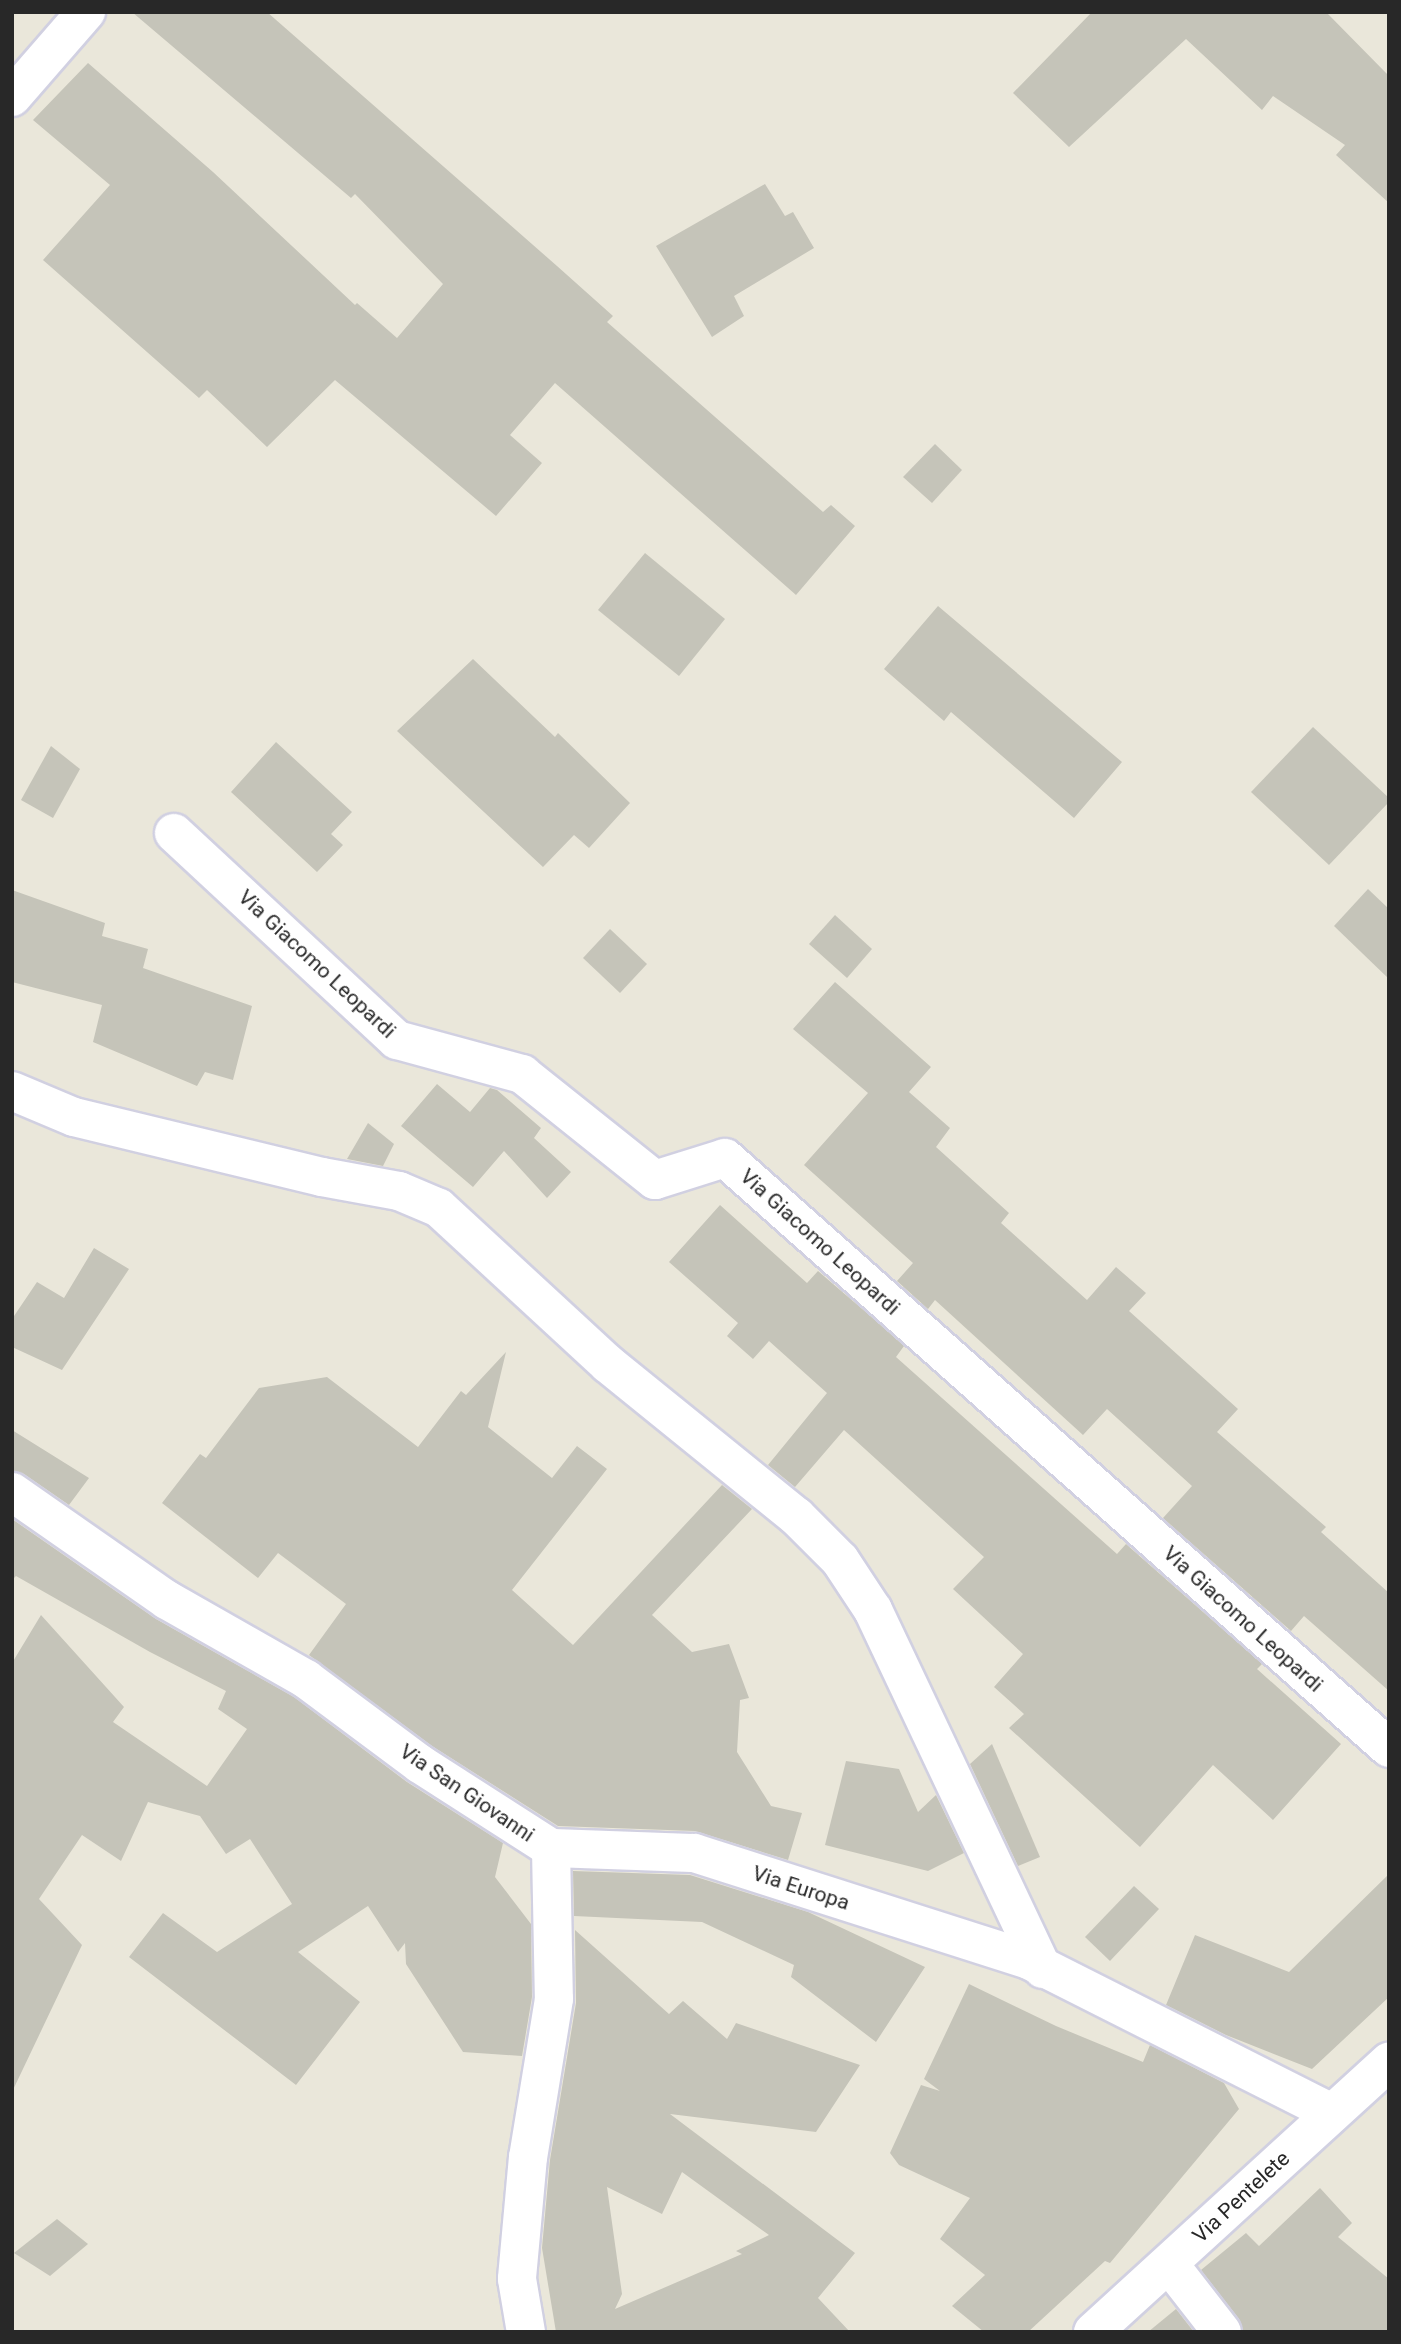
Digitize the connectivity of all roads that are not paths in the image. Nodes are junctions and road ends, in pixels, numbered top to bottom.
1 (86, 12) edge
2 (12, 97) edge
3 (174, 832) dead end
4 (12, 1091) edge
5 (12, 1492) edge
6 (1389, 1748) edge
7 (551, 1848) junction
8 (1043, 1969) junction
9 (1389, 2062) edge
10 (1332, 2113) junction
11 (1169, 2264) junction
12 (526, 2332) edge
13 (1093, 2332) edge
14 (1222, 2332) edge

1 - 2 street
3 - 6 street, Via Giacomo Leopardi
4 - 8 street
5 - 7 street, Via San Giovanni
7 - 8 street, Via Europa
7 - 12 street, Via San Giovanni
8 - 10 street, Via Europa
9 - 10 street, Via Pentelete
10 - 11 street, Via Pentelete
11 - 13 street, Via Pentelete
11 - 14 street

